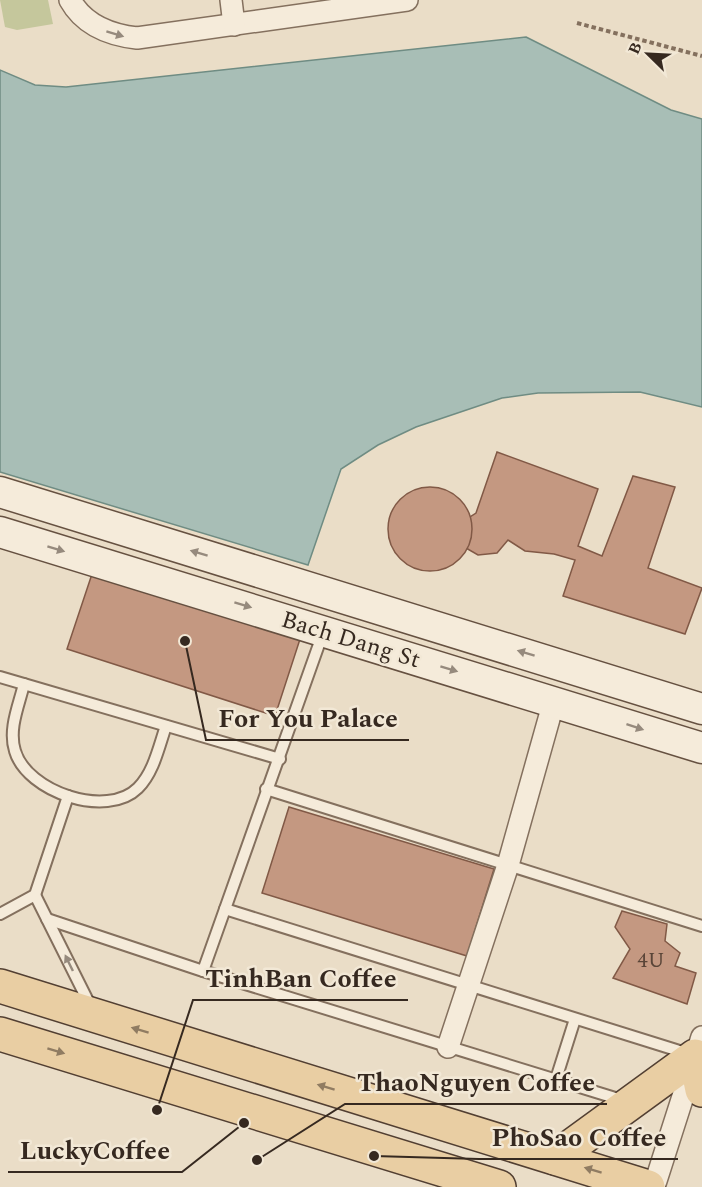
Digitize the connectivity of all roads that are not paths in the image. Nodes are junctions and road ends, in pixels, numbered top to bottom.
1 (70, 0) edge
2 (231, 0) edge
3 (407, 0) edge
4 (234, 25) junction
5 (0, 492) edge
6 (0, 532) edge
7 (334, 594) junction
8 (324, 630) junction
9 (565, 665) junction
10 (0, 677) edge
11 (24, 684) junction
12 (554, 701) junction
13 (702, 709) edge
14 (166, 726) junction
15 (702, 748) edge
16 (280, 759) junction
17 (266, 789) junction
18 (68, 796) junction
19 (508, 865) junction
20 (35, 895) junction
21 (0, 903) edge
22 (13, 907) junction
23 (225, 909) junction
24 (0, 914) edge
25 (47, 919) junction
26 (702, 926) edge
27 (203, 971) junction
28 (0, 986) edge
29 (468, 987) junction
30 (95, 1016) junction
31 (575, 1019) junction
32 (0, 1034) edge
33 (448, 1047) junction
34 (700, 1050) edge
35 (556, 1079) junction
36 (702, 1090) edge
37 (633, 1103) junction
38 (555, 1158) junction
39 (499, 1187) edge
40 (648, 1187) edge
41 (654, 1187) edge

1 -> 4 street
2 - 4 street
3 - 4 street
7 -> 5 main road, Bach Dang St
6 -> 8 main road, Bach Dang St
7 - 8 main road
9 -> 7 main road, Bach Dang St
8 -> 12 main road, Bach Dang St
8 - 16 lane
9 - 12 main road
9 - 13 main road, Bach Dang St
10 - 11 lane
11 - 14 lane
11 - 18 lane
12 -> 15 main road, Bach Dang St
12 - 19 street
14 - 16 lane
14 - 18 lane
16 - 17 lane
17 - 19 lane
17 - 23 lane
18 - 20 lane
19 - 26 lane
19 - 29 street
20 - 22 lane
20 - 25 lane
21 - 22 lane
22 - 24 lane
23 - 27 lane
23 - 29 lane
25 - 27 lane
30 -> 25 lane
27 - 33 lane
28 - 30 main road
29 - 31 lane
29 - 33 street
38 -> 30 main road
31 - 34 lane
31 - 35 lane
32 -> 39 main road
33 - 35 lane
34 - 36 main road
34 - 37 main road
34 - 41 street
35 - 37 lane
37 - 38 main road
40 -> 38 main road

